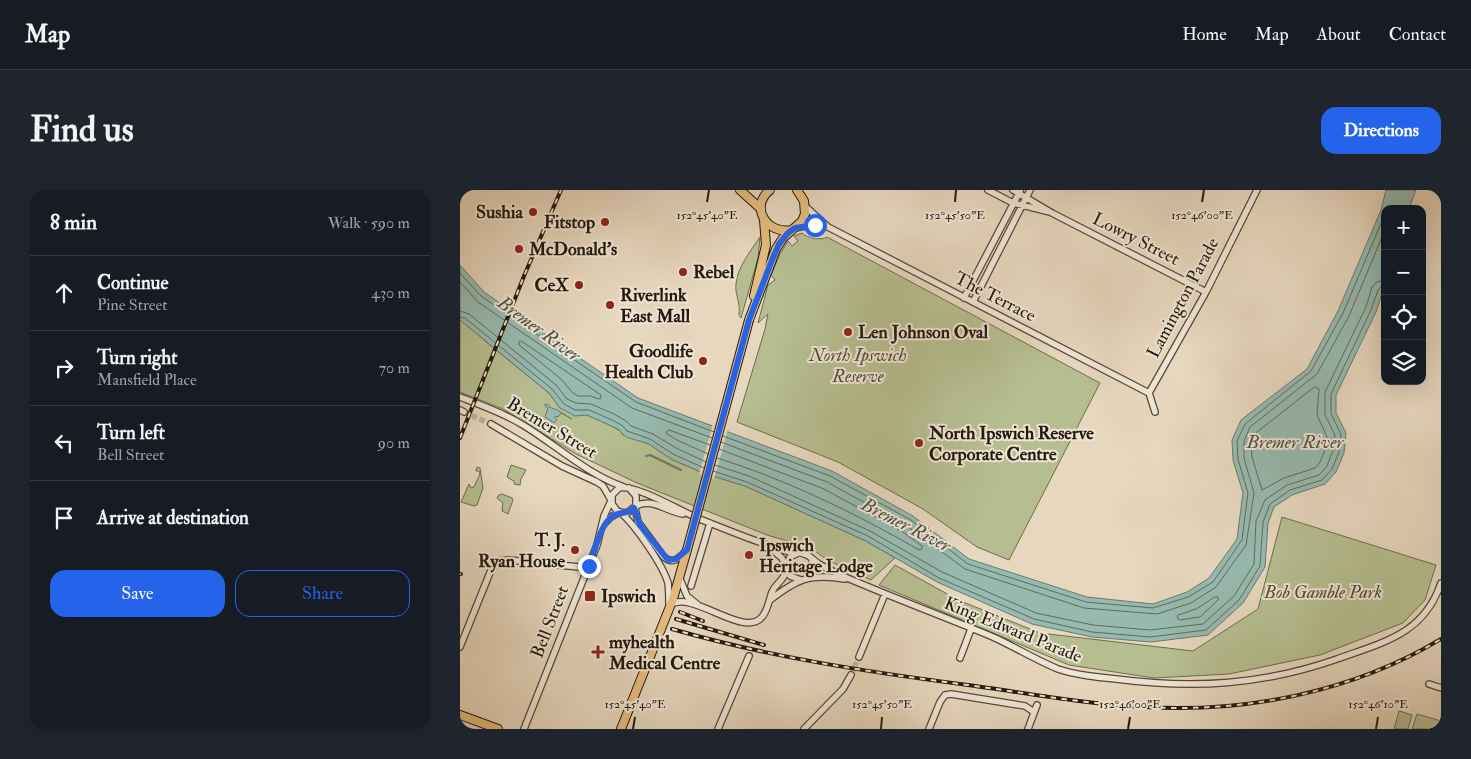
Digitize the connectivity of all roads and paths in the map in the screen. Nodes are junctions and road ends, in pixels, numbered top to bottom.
1 (740, 190) edge
2 (770, 190) edge
3 (796, 190) edge
4 (805, 190) edge
5 (988, 190) edge
6 (1013, 190) edge
7 (1030, 190) edge
8 (1257, 190) edge
9 (1020, 192) edge
10 (1026, 197) junction
11 (1013, 203) junction
12 (805, 204) junction
13 (1023, 206) junction
14 (761, 209) junction
15 (1052, 212) junction
16 (1005, 219) junction
17 (764, 220) junction
18 (1014, 224) junction
19 (828, 226) junction
20 (794, 229) junction
21 (972, 283) junction
22 (980, 288) junction
23 (1206, 292) junction
24 (964, 298) junction
25 (973, 302) junction
26 (749, 320) junction
27 (1148, 393) junction
28 (460, 397) edge
29 (1155, 412) dead end
30 (491, 424) tunnel mouth
31 (628, 488) junction
32 (611, 500) junction
33 (635, 507) junction
34 (620, 512) junction
35 (688, 515) junction
36 (710, 523) junction
37 (602, 526) junction
38 (765, 544) junction
39 (687, 550) junction
40 (798, 553) junction
41 (812, 560) junction
42 (786, 567) junction
43 (587, 570) junction
44 (679, 577) junction
45 (808, 578) junction
46 (801, 580) junction
47 (852, 580) junction
48 (1441, 583) edge
49 (691, 586) dead end
50 (885, 594) junction
51 (770, 600) junction
52 (700, 606) junction
53 (669, 607) junction
54 (972, 629) junction
55 (460, 647) edge
56 (749, 656) dead end
57 (859, 657) tunnel mouth
58 (960, 658) dead end
59 (851, 675) tunnel mouth
60 (1429, 684) dead end
61 (1441, 688) edge
62 (460, 715) edge
63 (498, 729) edge
64 (524, 729) edge
65 (621, 729) edge
66 (718, 729) edge
67 (804, 729) edge
68 (930, 729) edge
69 (1028, 729) edge

1 - 14 main road
2 - 14 main road
3 - 12 main road
4 - 12 main road
5 - 11 street, Lowry Street
6 - 9 street, Lowry Street
7 - 10 street
8 - 23 street, Lamington Parade
9 - 10 street, Lowry Street
9 - 11 street
10 - 13 street
10 - 15 street, Lowry Street
11 - 13 street, Lowry Street
11 - 16 street
12 - 19 street, The Terrace
12 - 20 main road
13 - 15 street, Lowry Street
13 - 18 street
14 - 17 main road
15 - 23 street, Lowry Street
16 - 18 street
16 - 21 street
17 - 20 main road
17 - 26 main road
18 - 22 street
19 - 20 street, The Terrace
19 - 24 street, The Terrace
20 - 26 main road
21 - 22 street
21 - 24 street
22 - 25 street
23 - 27 street, Lamington Parade
24 - 25 street, The Terrace
25 - 27 street, The Terrace
26 - 39 main road, bridge
27 - 29 street
28 - 31 street, Bremer Street
30 - 32 street, Bremer Street
31 - 32 street
31 - 33 street
31 - 35 street, Bremer Street
32 - 34 street
32 - 37 street, Bell Street
33 - 34 street
33 - 35 street, Bremer Street
33 - 39 street
34 - 37 street
34 - 53 street
35 - 36 street, Bremer Street
36 - 38 street, Bremer Street
36 - 49 street
37 - 43 street, Bell Street
38 - 40 street, Bremer Street
38 - 42 street, Bremer Street
39 - 44 main road
40 - 41 street, Bremer Street
40 - 42 street
41 - 45 street
41 - 47 street, Bremer Street
42 - 46 street, Bremer Street
42 - 51 street
43 - 55 street
43 - 64 street, Bell Street
44 - 52 street
44 - 53 main road
45 - 46 street, Bremer Street
45 - 47 street, Bremer Street
46 - 51 street
47 - 50 street, Bremer Street
48 - 54 street, King Edward Parade
50 - 54 street, King Edward Parade
50 - 57 street
51 - 52 street
52 - 53 street
53 - 65 main road
54 - 58 street
56 - 66 street
59 - 67 street
60 - 61 street
62 - 63 main road
68 - 69 street

